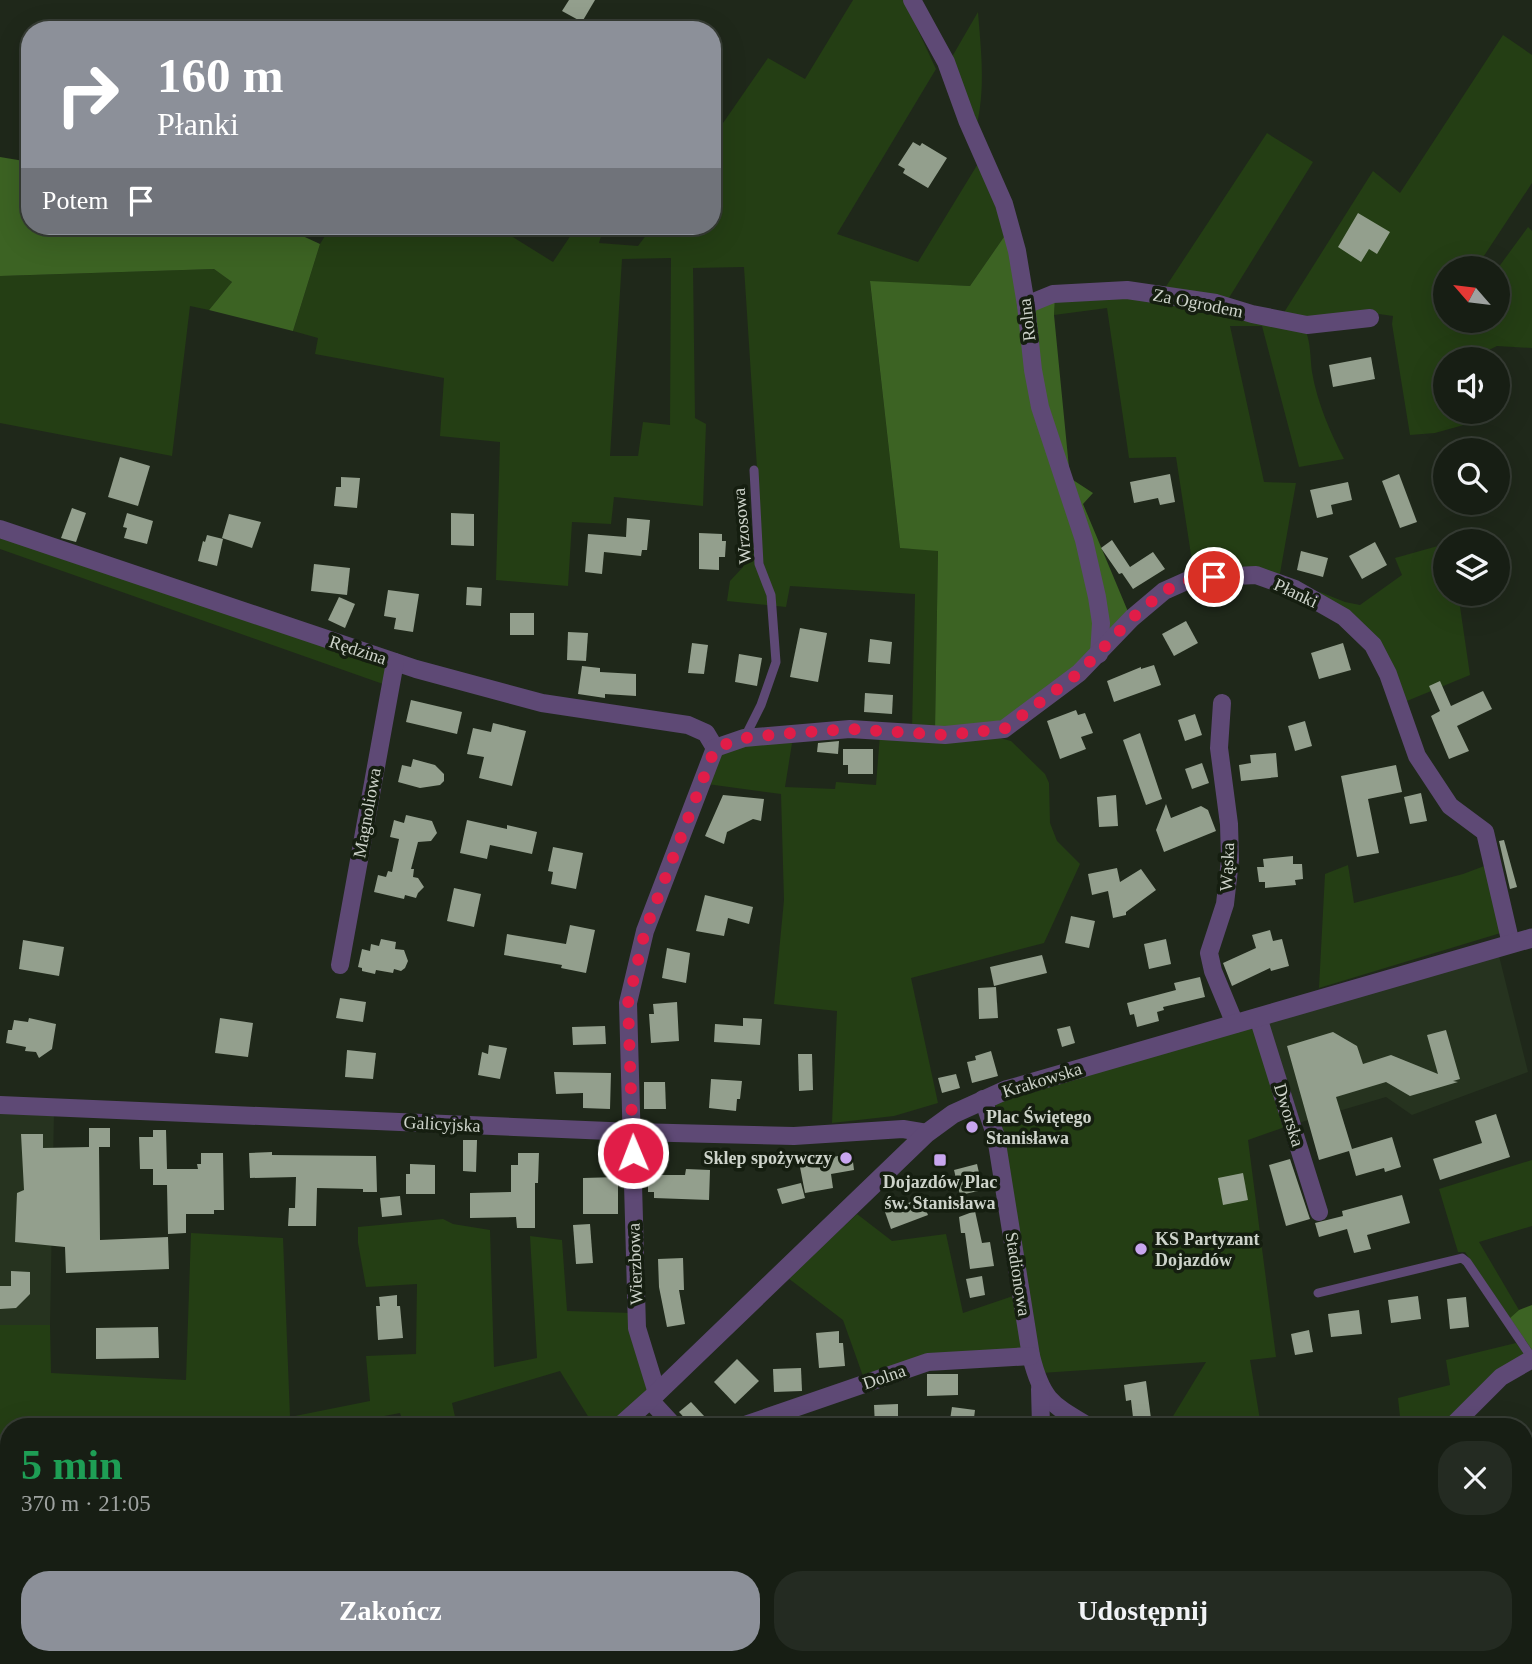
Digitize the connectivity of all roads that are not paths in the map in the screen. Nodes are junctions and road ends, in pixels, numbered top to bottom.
1 (912, 0) edge
2 (1026, 305) junction
3 (1370, 318) dead end
4 (754, 470) dead end
5 (0, 529) edge
6 (1099, 654) junction
7 (395, 662) junction
8 (1222, 703) dead end
9 (744, 738) junction
10 (715, 748) junction
11 (1532, 938) edge
12 (1511, 944) junction
13 (340, 965) dead end
14 (1258, 1017) junction
15 (1235, 1024) junction
16 (983, 1099) junction
17 (0, 1105) edge
18 (884, 1130) junction
19 (633, 1132) junction
20 (927, 1133) junction
21 (911, 1148) junction
22 (1320, 1212) dead end
23 (1318, 1293) dead end
24 (1031, 1356) junction
25 (1532, 1359) edge
26 (1041, 1389) junction
27 (654, 1396) junction
28 (629, 1418) edge
29 (669, 1418) edge
30 (765, 1418) edge
31 (1041, 1418) edge
32 (1075, 1418) edge
33 (1459, 1418) edge

1 - 2 street, Rolna
2 - 3 street, Za Ogrodem
2 - 6 street, Rolna
4 - 9 lane, Wrzosowa
5 - 7 street, Rędzina
6 - 9 street, Płanki
6 - 12 street, Płanki
7 - 10 street, Rędzina
7 - 13 street, Magnoliowa
8 - 15 street, Wąska
9 - 10 street, Płanki
10 - 19 street, Wierzbowa
11 - 12 street, Krakowska
12 - 14 street, Krakowska
14 - 15 street, Krakowska
14 - 22 street, Dworska
15 - 16 street, Krakowska
16 - 20 street, Krakowska
16 - 24 street, Stadionowa
17 - 19 street, Galicyjska
18 - 19 street, Galicyjska
18 - 20 street, Galicyjska
18 - 21 street
19 - 27 street, Wierzbowa
20 - 21 street, Krakowska
21 - 27 street, Krakowska
23 - 25 lane
24 - 26 street, Stadionowa
24 - 30 street, Dolna
25 - 33 street
26 - 31 street
26 - 32 street, Stadionowa
27 - 28 street, Krakowska
27 - 29 street

